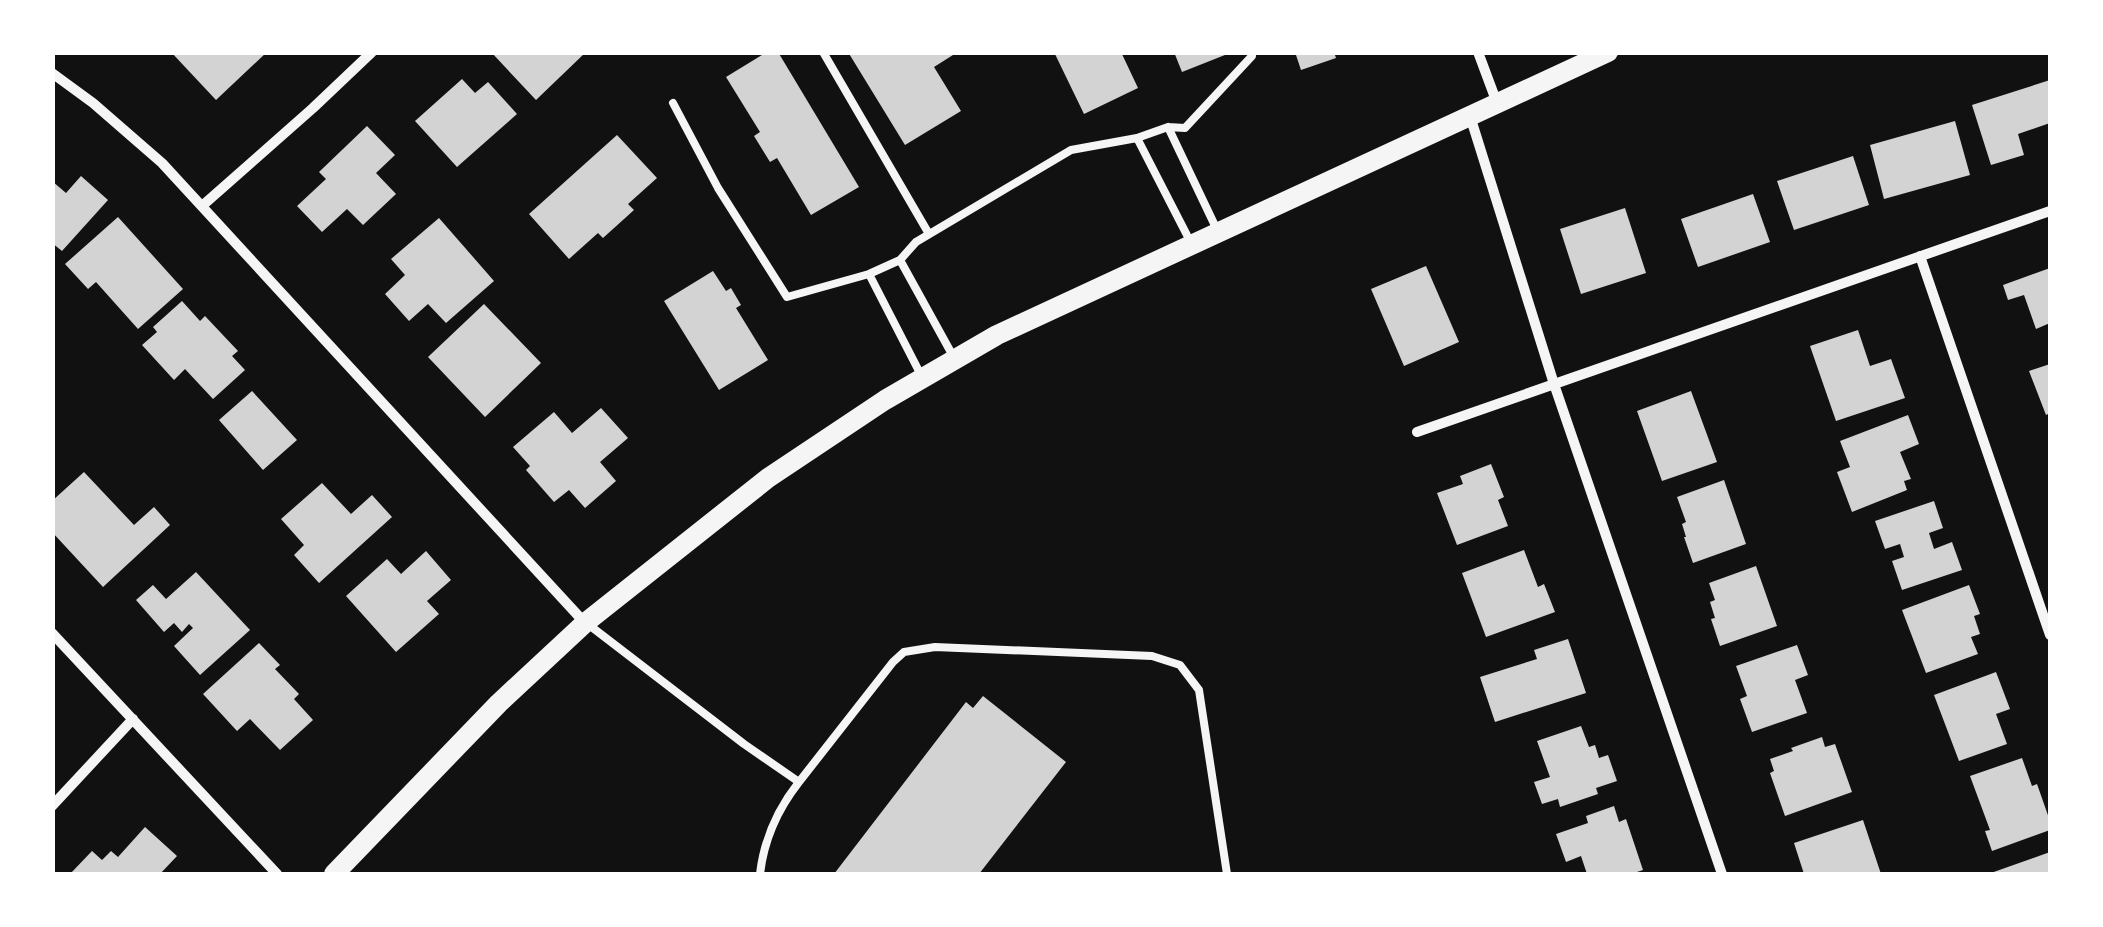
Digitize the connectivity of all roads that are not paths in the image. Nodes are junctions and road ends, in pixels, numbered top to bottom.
1 (372, 52) edge
2 (823, 52) edge
3 (1251, 52) edge
4 (1478, 52) edge
5 (1608, 52) edge
6 (52, 72) edge
7 (1497, 102) junction
8 (673, 104) dead end
9 (1469, 115) junction
10 (1168, 127) junction
11 (1138, 138) junction
12 (202, 206) junction
13 (2050, 211) edge
14 (1218, 232) junction
15 (928, 234) junction
16 (1192, 245) junction
17 (1920, 256) junction
18 (900, 260) junction
19 (869, 274) junction
20 (955, 360) junction
21 (922, 378) junction
22 (1554, 384) junction
23 (1417, 432) dead end
24 (585, 622) junction
25 (52, 632) edge
26 (2050, 634) edge
27 (133, 719) junction
28 (798, 782) junction
29 (52, 806) edge
30 (277, 874) edge
31 (334, 874) edge
32 (760, 874) edge
33 (1228, 874) edge
34 (1722, 874) edge

1 - 12 street
2 - 15 lane
3 - 10 lane
4 - 7 street
5 - 7 main road
6 - 12 street
7 - 9 main road
8 - 19 lane
9 - 14 main road
9 - 22 street
10 - 11 lane
10 - 14 lane
11 - 15 lane
11 - 16 lane
12 - 24 street
13 - 17 street
14 - 16 main road
15 - 18 lane
16 - 20 main road
17 - 22 street
17 - 26 street
18 - 19 lane
18 - 20 lane
19 - 21 lane
20 - 21 main road
21 - 24 main road
22 - 23 street
22 - 34 street
24 - 28 lane
24 - 31 main road
25 - 27 street
27 - 29 street
27 - 30 street
28 - 32 lane
28 - 33 lane

